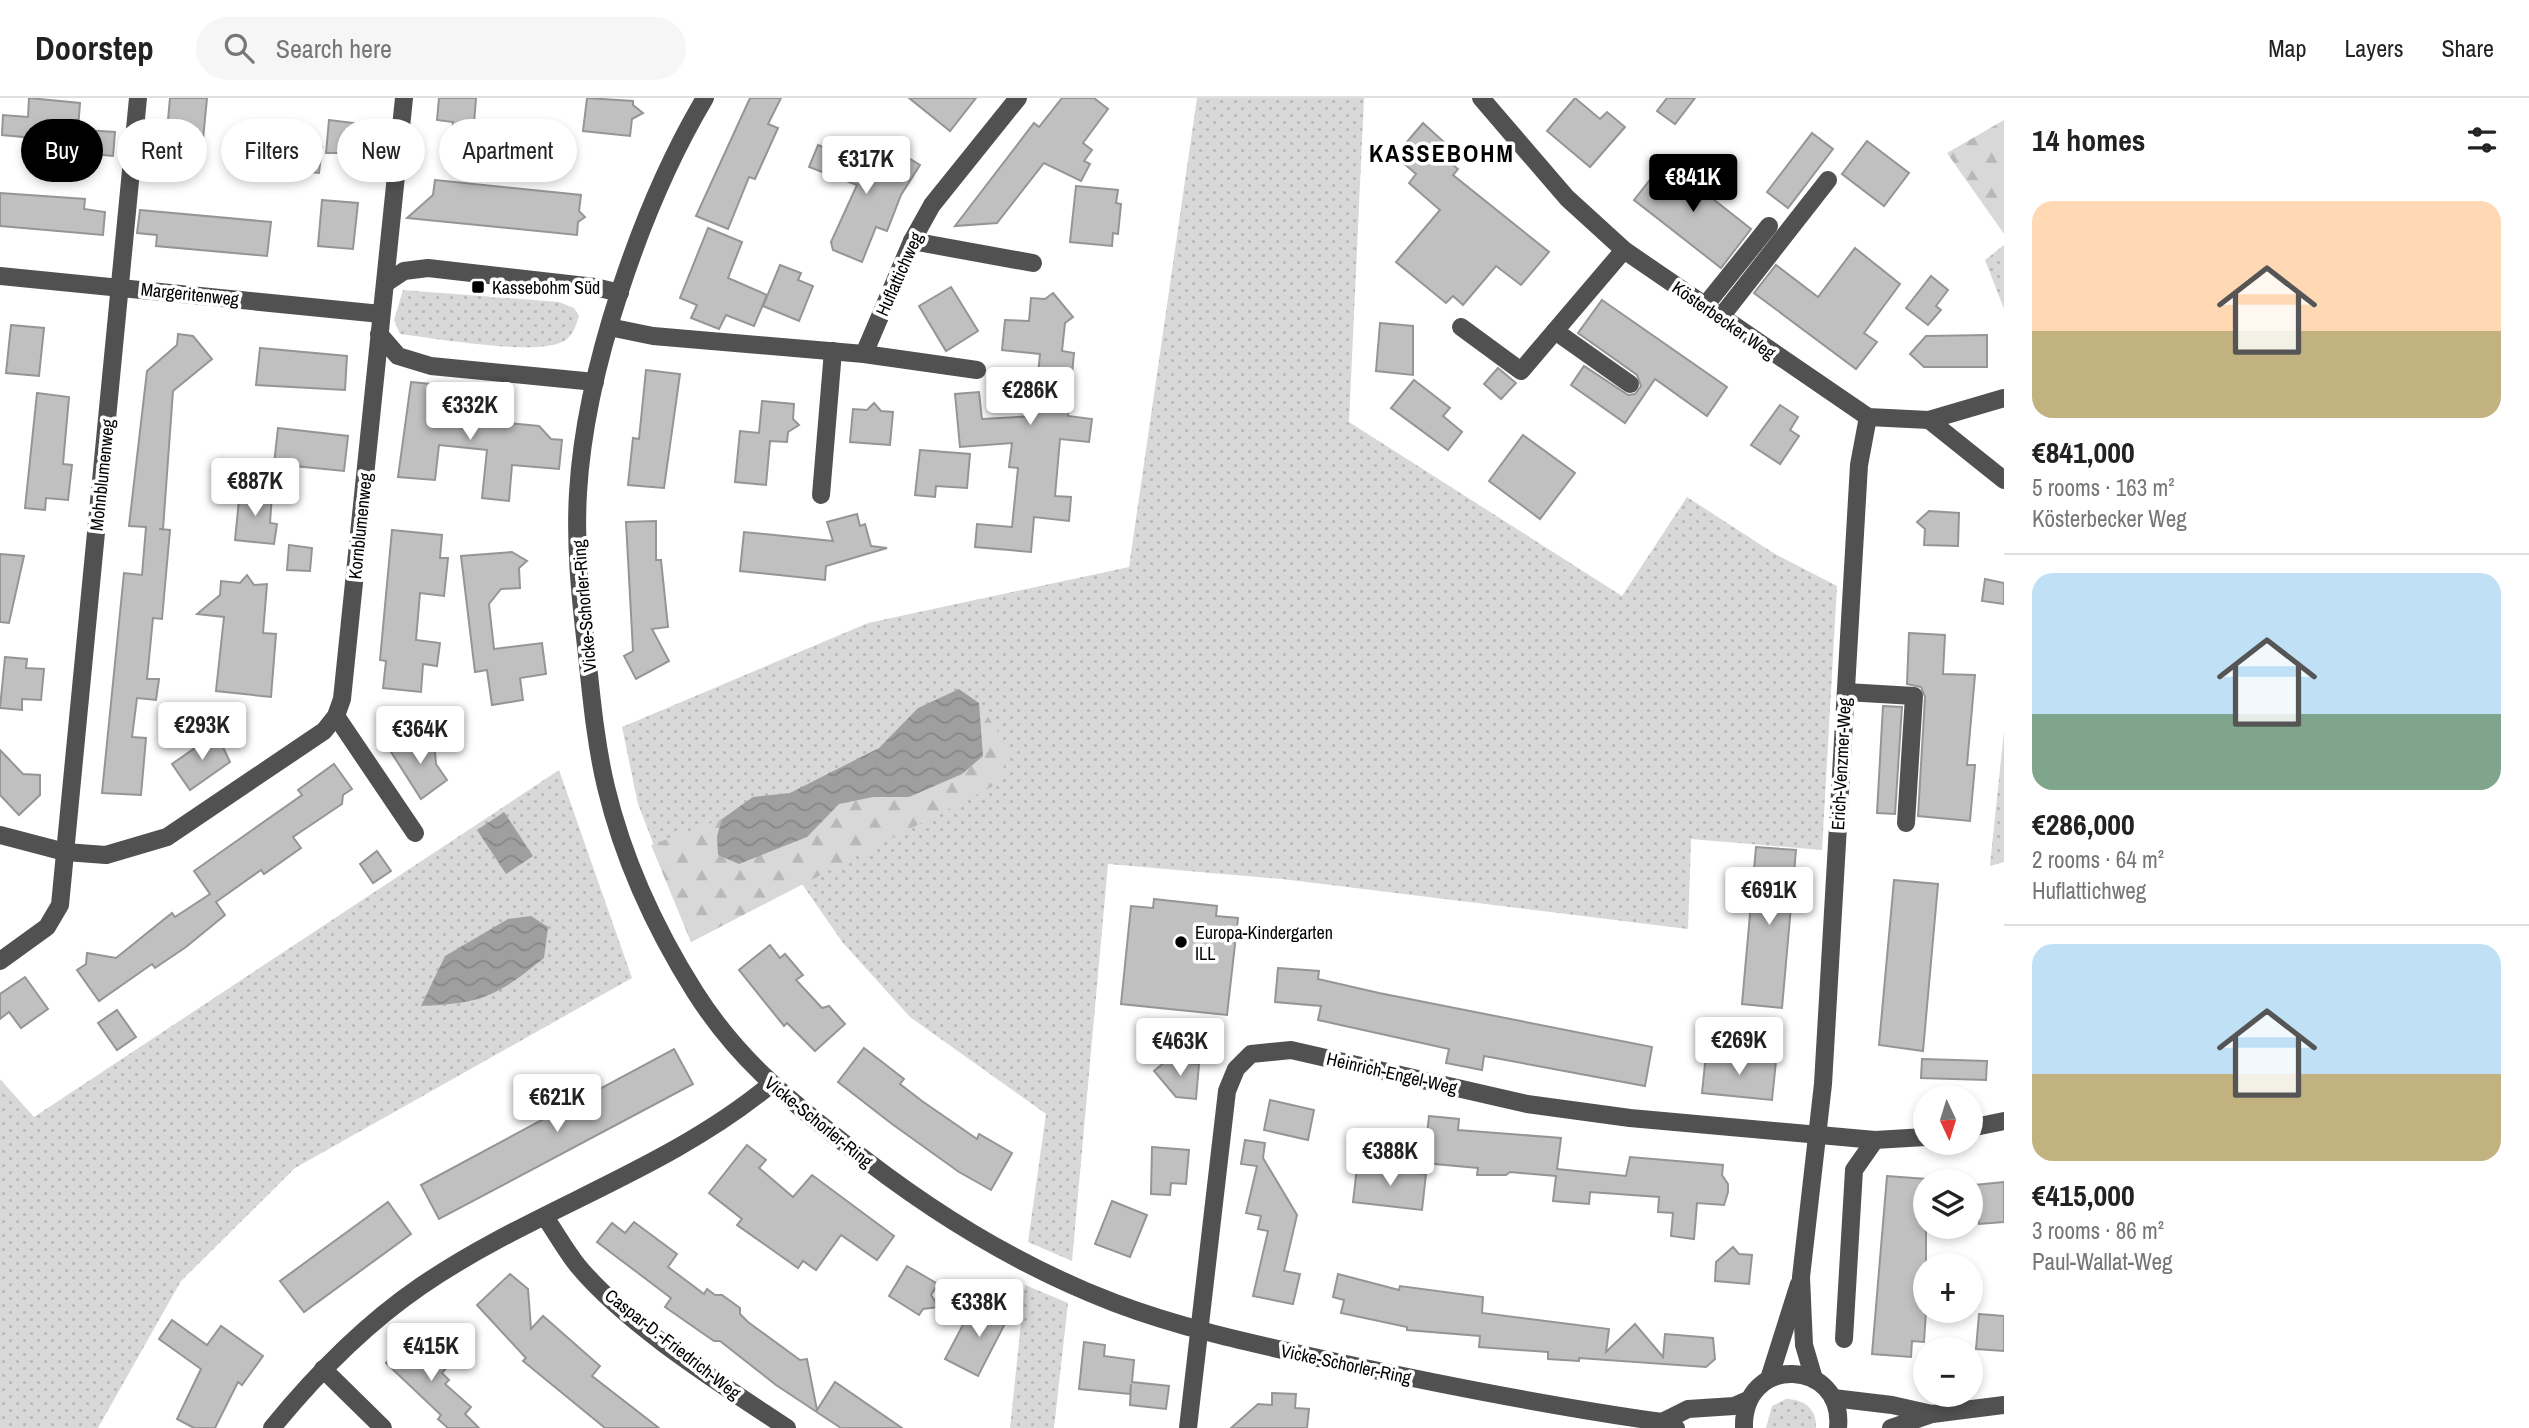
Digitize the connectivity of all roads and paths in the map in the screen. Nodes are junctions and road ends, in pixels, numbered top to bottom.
1 (138, 98) edge
2 (404, 98) edge
3 (705, 98) edge
4 (1018, 98) edge
5 (1481, 98) edge
6 (1828, 180) dead end
7 (1769, 226) dead end
8 (912, 241) junction
9 (1624, 250) junction
10 (1033, 263) dead end
11 (0, 276) edge
12 (386, 284) junction
13 (120, 287) junction
14 (620, 293) junction
15 (1704, 307) junction
16 (381, 314) junction
17 (1720, 318) junction
18 (609, 327) junction
19 (1461, 327) dead end
20 (1555, 331) junction
21 (379, 334) junction
22 (833, 351) junction
23 (864, 354) junction
24 (977, 370) dead end
25 (595, 382) junction
26 (1630, 384) dead end
27 (2004, 398) edge
28 (1868, 417) junction
29 (1929, 420) junction
30 (2004, 480) edge
31 (821, 495) dead end
32 (1846, 692) junction
33 (336, 716) junction
34 (1906, 823) dead end
35 (415, 834) dead end
36 (0, 835) edge
37 (65, 852) junction
38 (0, 961) edge
39 (770, 1085) junction
40 (2004, 1121) edge
41 (1983, 1125) edge
42 (1818, 1136) junction
43 (1913, 1138) edge
44 (1875, 1140) junction
45 (545, 1217) junction
46 (1801, 1277) junction
47 (1198, 1331) junction
48 (1844, 1339) dead end
49 (323, 1369) junction
50 (1769, 1379) junction
51 (1814, 1379) junction
52 (1833, 1398) junction
53 (1748, 1400) junction
54 (2004, 1405) edge
55 (1932, 1414) junction
56 (1669, 1425) edge
57 (272, 1428) edge
58 (383, 1428) edge
59 (787, 1428) edge
60 (1188, 1428) edge
61 (1744, 1428) edge
62 (1838, 1428) edge
63 (1891, 1428) edge

1 - 13 street, Mohnblumenweg
2 - 12 street
3 - 14 street, Vicke-Schorler-Ring
4 - 8 street, Huflattichweg
5 - 9 street, Kösterbecker Weg
6 - 17 street
7 - 15 street
8 - 10 street
8 - 23 street, Huflattichweg
9 - 15 street, Kösterbecker Weg
9 - 20 street
11 - 13 street, Margeritenweg
12 - 14 street
12 - 16 street
13 - 16 street, Margeritenweg
13 - 37 street, Mohnblumenweg
14 - 18 street, Vicke-Schorler-Ring
15 - 17 street, Kösterbecker Weg
16 - 21 street
17 - 28 street, Kösterbecker Weg
18 - 22 street
18 - 25 street, Vicke-Schorler-Ring
19 - 20 street
20 - 26 street
21 - 25 street
21 - 33 street, Kornblumenweg
22 - 23 street
22 - 31 street
23 - 24 street
25 - 39 street, Vicke-Schorler-Ring
27 - 29 street
28 - 29 street
28 - 32 street, Erich-Venzmer-Weg
29 - 30 street
32 - 34 street
32 - 42 street, Erich-Venzmer-Weg
33 - 35 street
33 - 37 street
36 - 37 street
37 - 38 street
39 - 45 street
39 - 47 street, Vicke-Schorler-Ring
40 - 41 street
42 - 44 street
42 - 46 street, Erich-Venzmer-Weg
42 - 47 street, Heinrich-Engel-Weg
43 - 44 street
44 - 48 street
45 - 49 street
45 - 59 street, Caspar-D.-Friedrich-Weg
46 - 50 street, Erich-Venzmer-Weg
46 - 51 street, Erich-Venzmer-Weg
47 - 56 street, Vicke-Schorler-Ring
47 - 60 street
49 - 57 street
49 - 58 street
50 - 51 street
50 - 53 street
51 - 52 street
52 - 55 street
52 - 62 street
53 - 56 street, Vicke-Schorler-Ring
53 - 61 street
54 - 55 street
55 - 63 street

